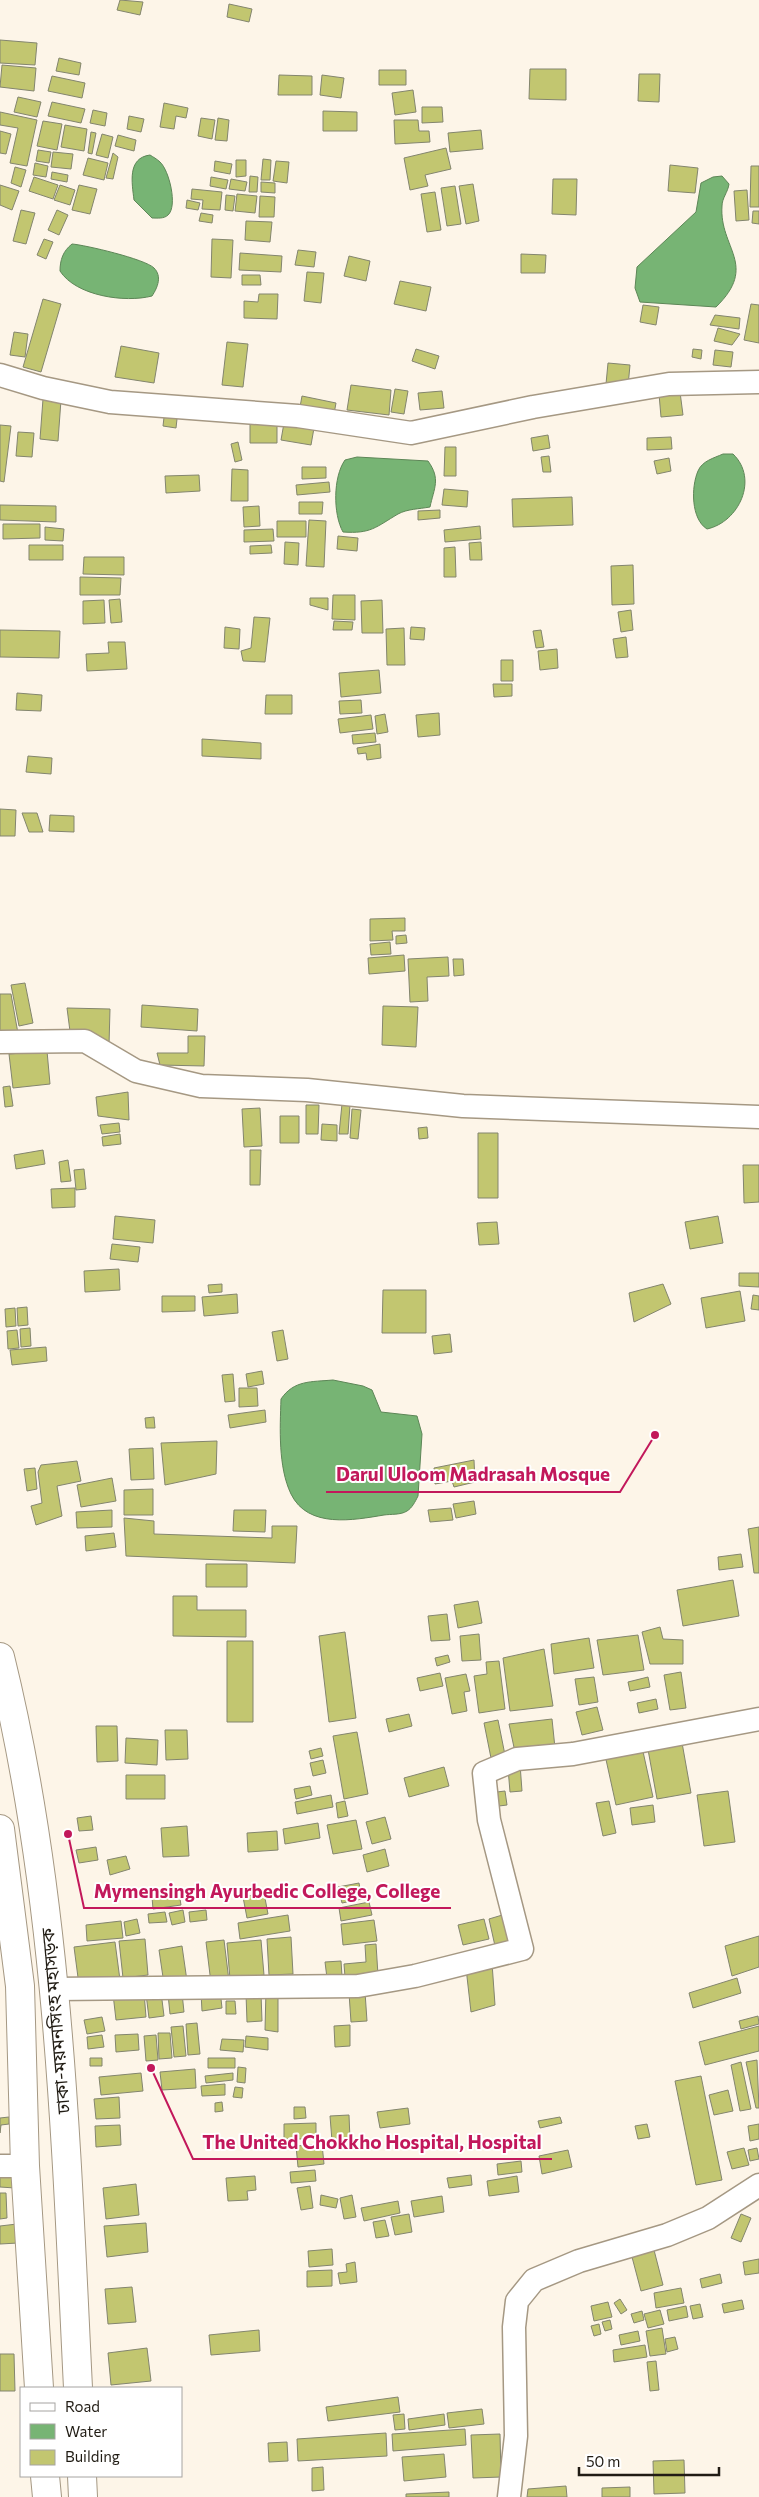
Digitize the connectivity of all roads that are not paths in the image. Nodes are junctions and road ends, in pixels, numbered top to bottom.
1 (0, 375) edge
2 (759, 382) edge
3 (0, 1042) edge
4 (759, 1118) edge
5 (0, 1657) edge
6 (759, 1719) edge
7 (0, 1828) edge
8 (54, 1989) junction
9 (12, 2166) edge
10 (759, 2185) edge
11 (40, 2387) edge
12 (78, 2387) edge
13 (45, 2477) edge
14 (82, 2477) edge
15 (47, 2497) edge
16 (83, 2497) edge
17 (509, 2497) edge

1 - 2 street
3 - 4 street
5 - 8 main road, ঢাকা-ময়মনসিংহ মহাসড়ক
6 - 8 street
7 - 9 main road, ঢাকা-ময়মনসিংহ মহাসড়ক
8 - 12 main road, ঢাকা-ময়মনসিংহ মহাসড়ক
9 - 11 main road, ঢাকা-ময়মনসিংহ মহাসড়ক
10 - 17 street
13 - 15 main road
14 - 16 main road

